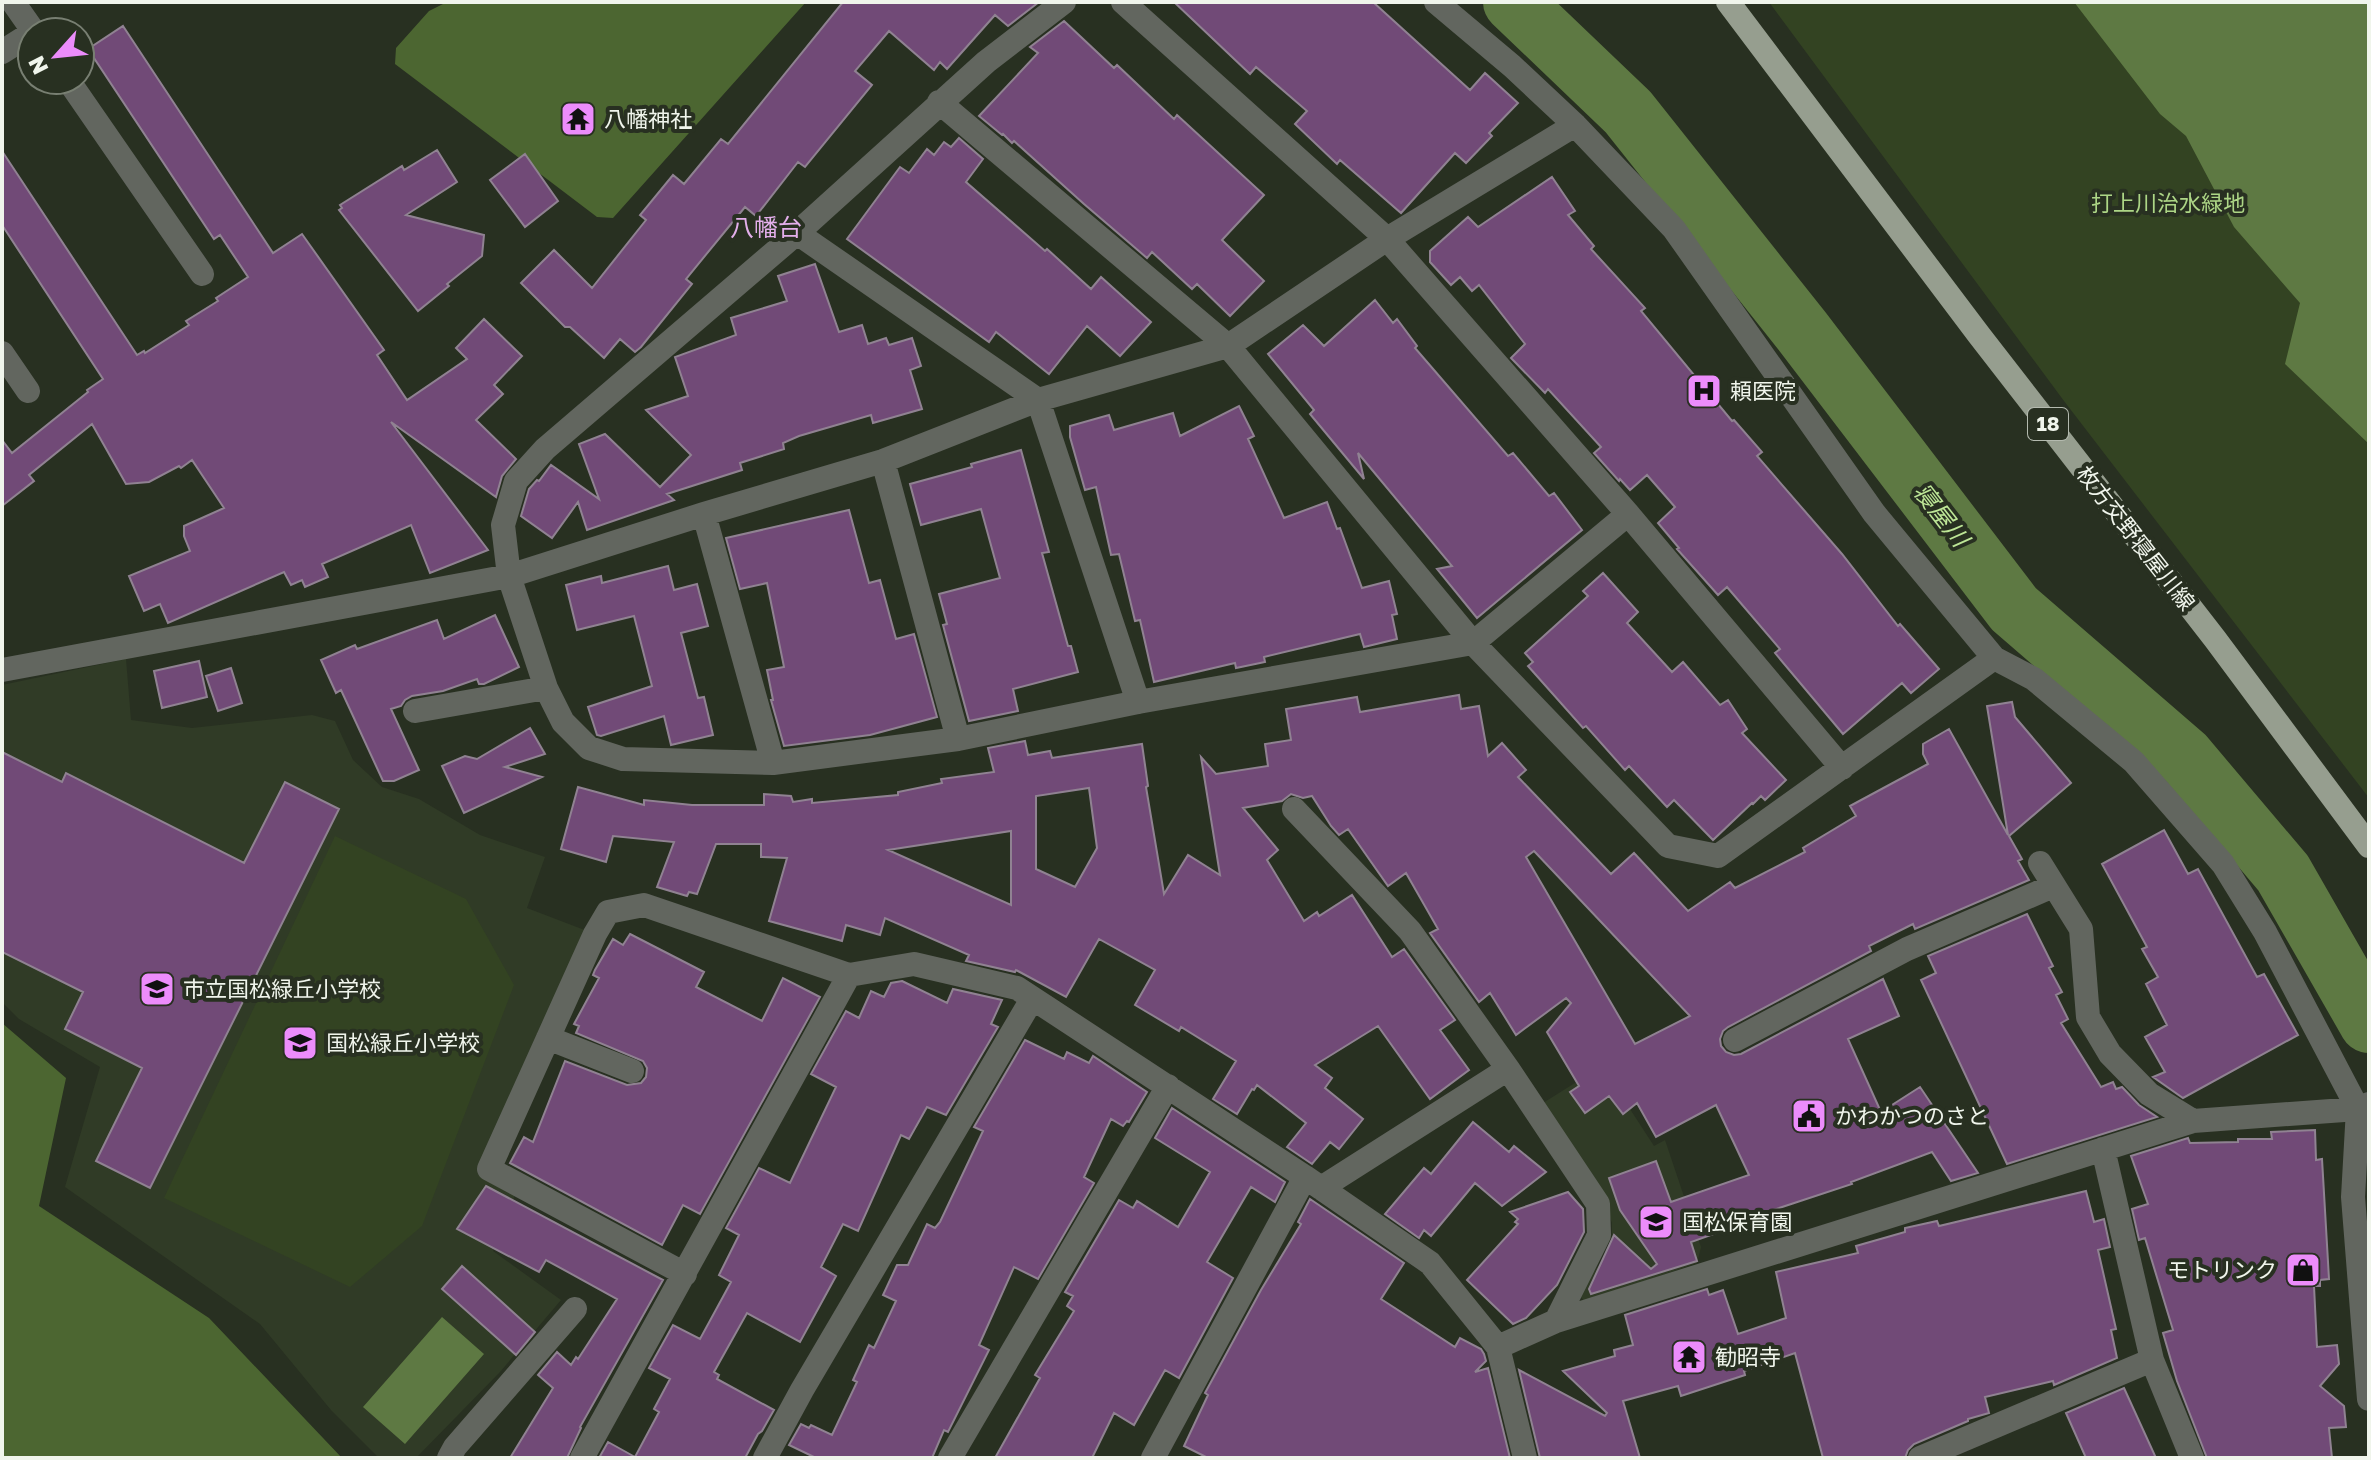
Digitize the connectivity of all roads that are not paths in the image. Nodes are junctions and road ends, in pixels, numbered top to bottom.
1 (1064, 2) edge
2 (1123, 2) edge
3 (1436, 2) edge
4 (1728, 2) edge
5 (79, 96) edge
6 (939, 102) junction
7 (1575, 125) junction
8 (797, 233) junction
9 (1387, 239) junction
10 (202, 274) dead end
11 (1228, 346) junction
12 (2, 353) edge
13 (28, 391) dead end
14 (1038, 400) junction
15 (883, 461) junction
16 (704, 514) junction
17 (1628, 514) junction
18 (509, 576) junction
19 (1473, 643) junction
20 (1994, 658) junction
21 (2, 670) edge
22 (546, 688) junction
23 (1138, 702) junction
24 (415, 711) dead end
25 (958, 739) junction
26 (773, 763) junction
27 (1842, 768) junction
28 (1294, 809) dead end
29 (2369, 846) edge
30 (2040, 863) dead end
31 (2053, 886) junction
32 (849, 975) junction
33 (1032, 999) junction
34 (548, 1038) junction
35 (1735, 1040) dead end
36 (1508, 1069) junction
37 (632, 1071) dead end
38 (1168, 1086) junction
39 (2363, 1106) edge
40 (2193, 1121) junction
41 (2103, 1149) junction
42 (1313, 1183) junction
43 (685, 1274) junction
44 (575, 1309) dead end
45 (1556, 1321) junction
46 (1498, 1347) junction
47 (2152, 1360) junction
48 (2369, 1399) edge
49 (458, 1454) edge
50 (582, 1458) edge
51 (765, 1458) edge
52 (950, 1458) edge
53 (1153, 1458) edge
54 (1525, 1458) edge
55 (1920, 1458) edge
56 (2192, 1458) edge

1 - 6 street
2 - 9 street
3 - 7 street
4 - 29 main road, 枚方交野寝屋川線 / 18
5 - 10 street
6 - 8 street
6 - 11 street
7 - 9 street
7 - 20 street
8 - 14 street
8 - 18 street
9 - 11 street
9 - 17 street
11 - 14 street
11 - 19 street
12 - 13 street
14 - 15 street
14 - 23 street
15 - 16 street
15 - 25 street
16 - 18 street
16 - 26 street
17 - 19 street
17 - 27 street
18 - 21 street
18 - 22 street
19 - 23 street
19 - 27 street
20 - 27 street
20 - 39 street
22 - 24 street
22 - 26 street
23 - 25 street
25 - 26 street
28 - 36 street
30 - 31 street
31 - 35 street
31 - 40 street
32 - 33 street
32 - 34 street
32 - 43 street
33 - 38 street
33 - 51 street
34 - 37 street
34 - 43 street
36 - 42 street
36 - 45 street
38 - 42 street
38 - 52 street
39 - 40 street
39 - 48 street
40 - 41 street
41 - 45 street
41 - 47 street
42 - 46 street
42 - 53 street
43 - 50 street
44 - 49 street
45 - 46 street
46 - 54 street
47 - 55 street
47 - 56 street

